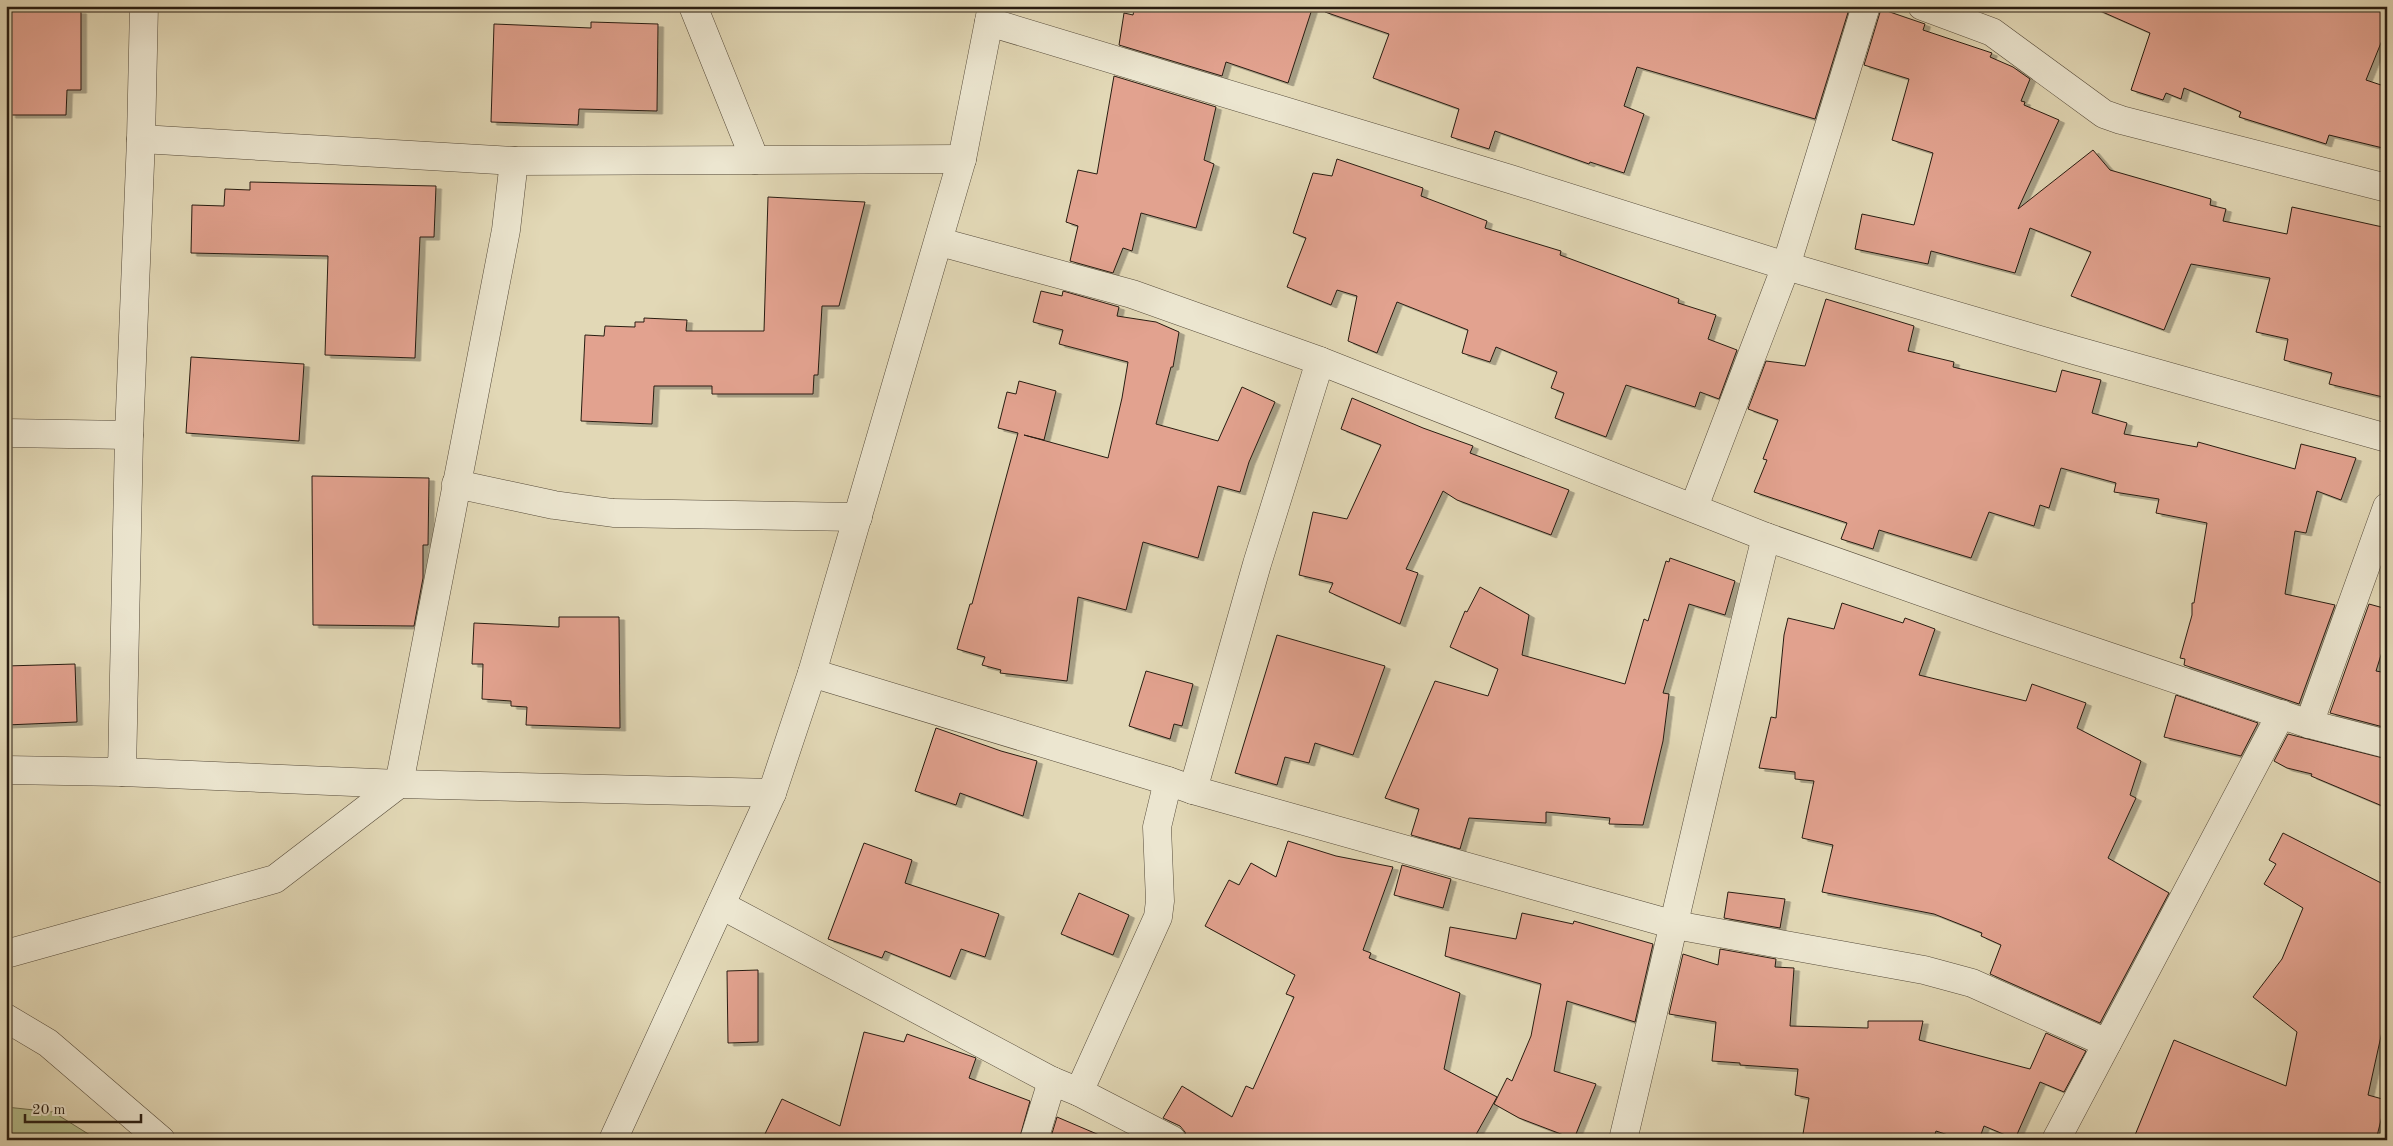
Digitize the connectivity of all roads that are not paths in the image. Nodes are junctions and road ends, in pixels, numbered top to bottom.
1 (144, 6) edge
2 (693, 6) edge
3 (1866, 6) edge
4 (1922, 6) edge
5 (991, 14) edge
6 (142, 139) junction
7 (962, 158) junction
8 (755, 160) junction
9 (514, 161) junction
10 (2387, 188) edge
11 (940, 242) junction
12 (1786, 266) junction
13 (1320, 360) junction
14 (6, 433) edge
15 (129, 435) junction
16 (2387, 438) edge
17 (456, 484) junction
18 (1694, 507) junction
19 (2387, 507) edge
20 (858, 517) junction
21 (1766, 537) junction
22 (812, 674) junction
23 (2281, 714) junction
24 (2309, 724) junction
25 (2387, 744) edge
26 (6, 770) edge
27 (122, 772) junction
28 (399, 784) junction
29 (1180, 785) junction
30 (772, 793) junction
31 (721, 905) junction
32 (1675, 925) junction
33 (6, 954) edge
34 (6, 1018) edge
35 (2107, 1043) junction
36 (1052, 1081) junction
37 (1079, 1092) junction
38 (161, 1140) edge
39 (613, 1140) edge
40 (1034, 1140) edge
41 (1172, 1140) edge
42 (1623, 1140) edge
43 (2056, 1140) edge

1 - 6 street
2 - 8 street
3 - 12 street
4 - 10 street
5 - 7 street
5 - 12 street
6 - 9 street
6 - 15 street
7 - 8 street
7 - 11 street
8 - 9 street
9 - 17 street
11 - 13 street
11 - 20 street
12 - 16 street
12 - 18 street
13 - 18 street
13 - 29 street
14 - 15 street
15 - 27 street
17 - 20 street
17 - 28 street
18 - 21 street
19 - 24 street
20 - 22 street
21 - 23 street
21 - 32 street
22 - 29 street
22 - 30 street
23 - 24 street
23 - 35 street
24 - 25 street
26 - 27 street
27 - 28 street
28 - 30 street
28 - 33 street
29 - 32 street
29 - 37 street
30 - 31 street
31 - 36 street
31 - 39 street
32 - 35 street
32 - 42 street
34 - 38 street
35 - 43 street
36 - 37 street
36 - 40 street
37 - 41 street

